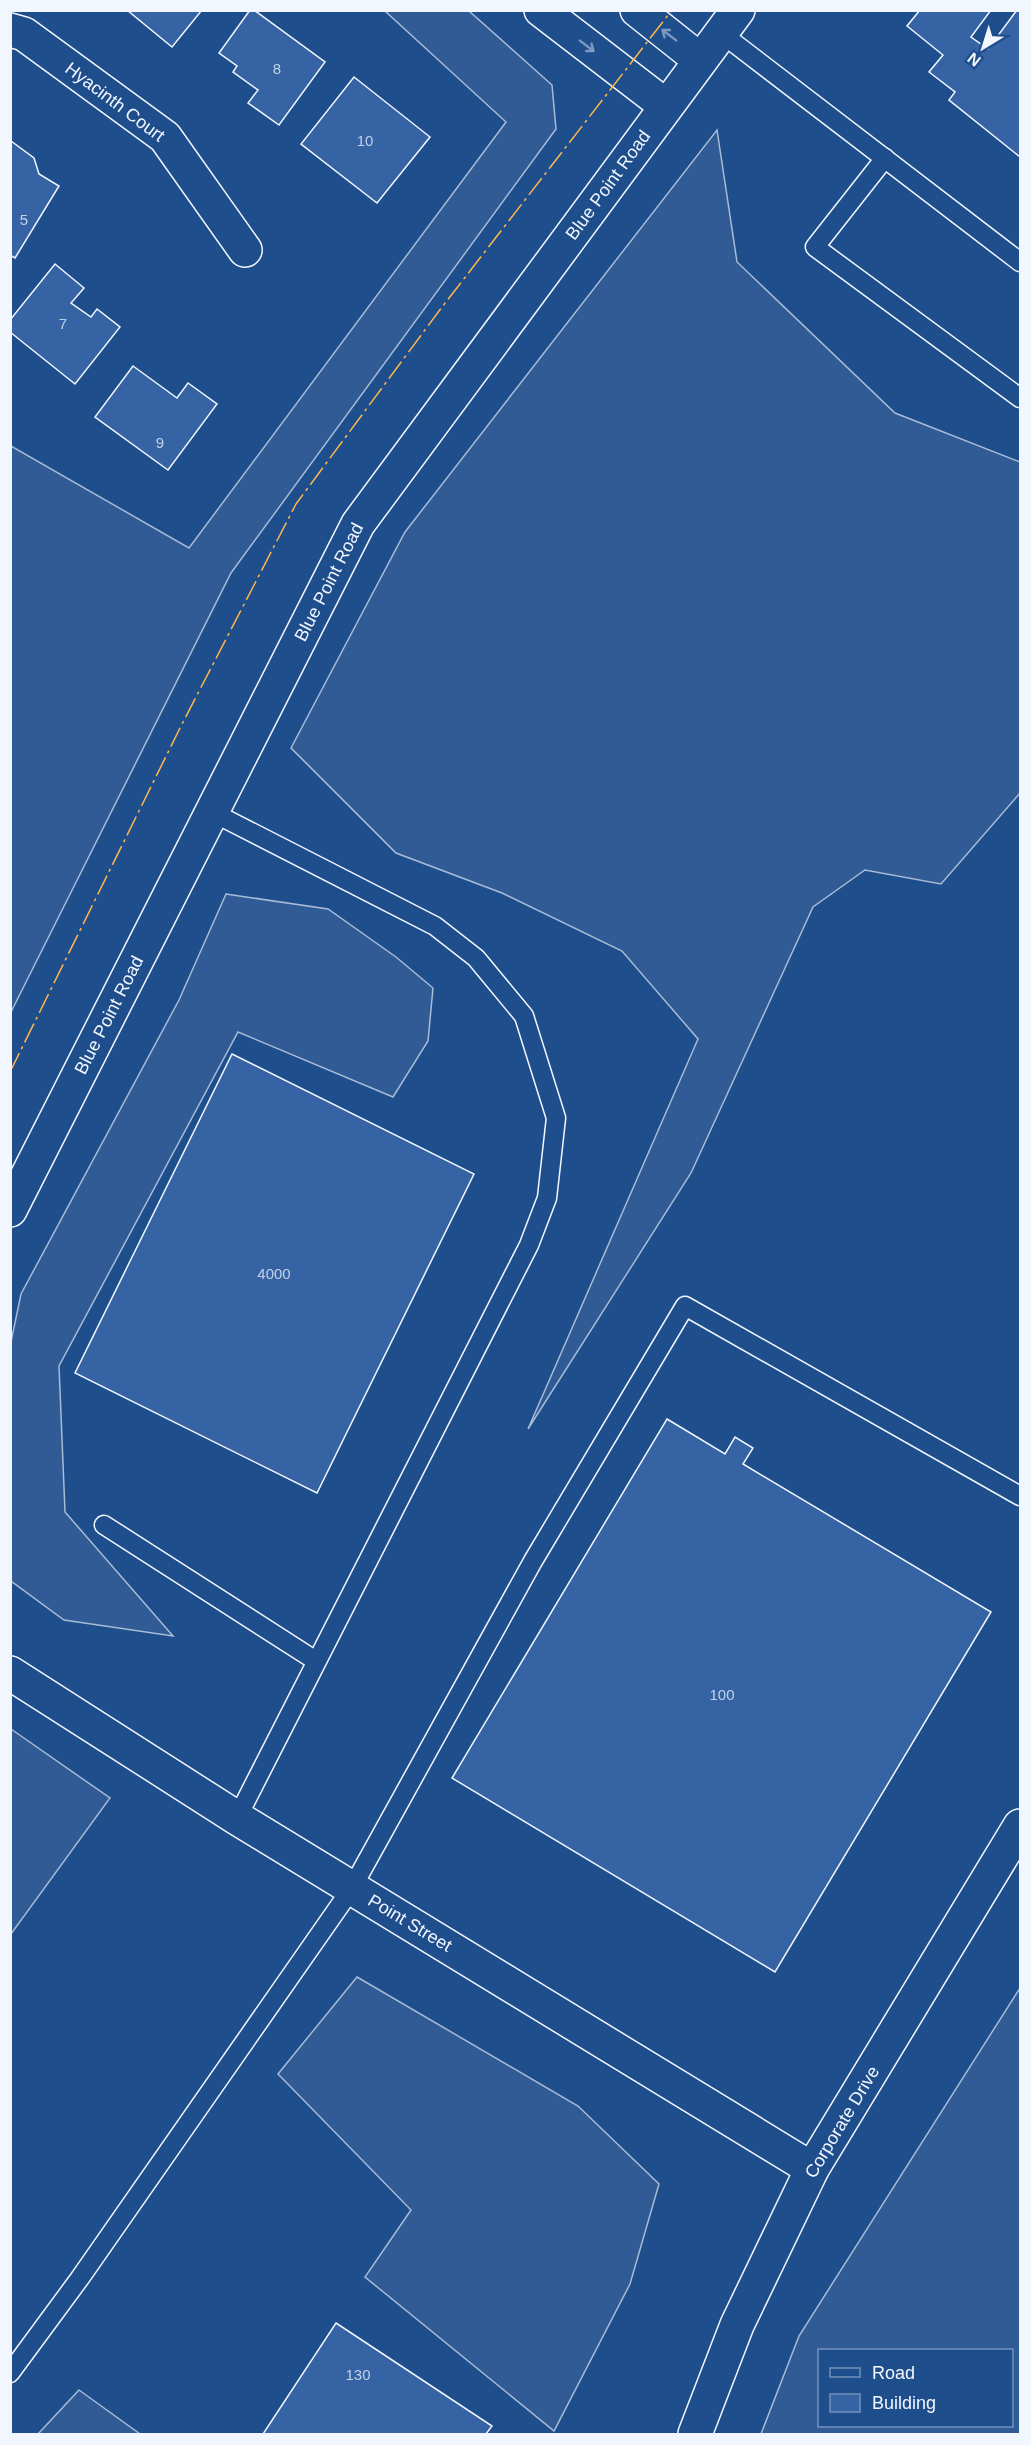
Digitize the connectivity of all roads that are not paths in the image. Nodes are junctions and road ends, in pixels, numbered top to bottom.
1 (541, 10) edge
2 (637, 10) edge
3 (729, 22) edge
4 (10, 30) edge
5 (700, 60) junction
6 (666, 106) junction
7 (885, 158) junction
8 (245, 250) dead end
9 (1020, 262) edge
10 (1020, 398) edge
11 (212, 813) junction
12 (10, 1210) edge
13 (1020, 1496) edge
14 (104, 1525) dead end
15 (316, 1661) junction
16 (10, 1673) edge
17 (237, 1818) junction
18 (1020, 1826) edge
19 (352, 1888) junction
20 (812, 2169) junction
21 (10, 2373) edge
22 (695, 2434) edge

1 -> 6 street
5 -> 2 street
3 - 5 street, Blue Point Road
3 - 7 lane
4 - 8 street, Hyacinth Court
5 - 6 street, Blue Point Road
6 - 11 street, Blue Point Road
7 - 9 lane
7 - 10 lane
11 - 12 street, Blue Point Road
11 - 15 lane
13 - 19 lane
14 - 15 lane
15 - 17 lane
16 - 17 street, Point Street
17 - 19 street, Point Street
18 - 20 street, Corporate Drive
19 - 20 street, Point Street
19 - 21 lane
20 - 22 street, Corporate Drive

